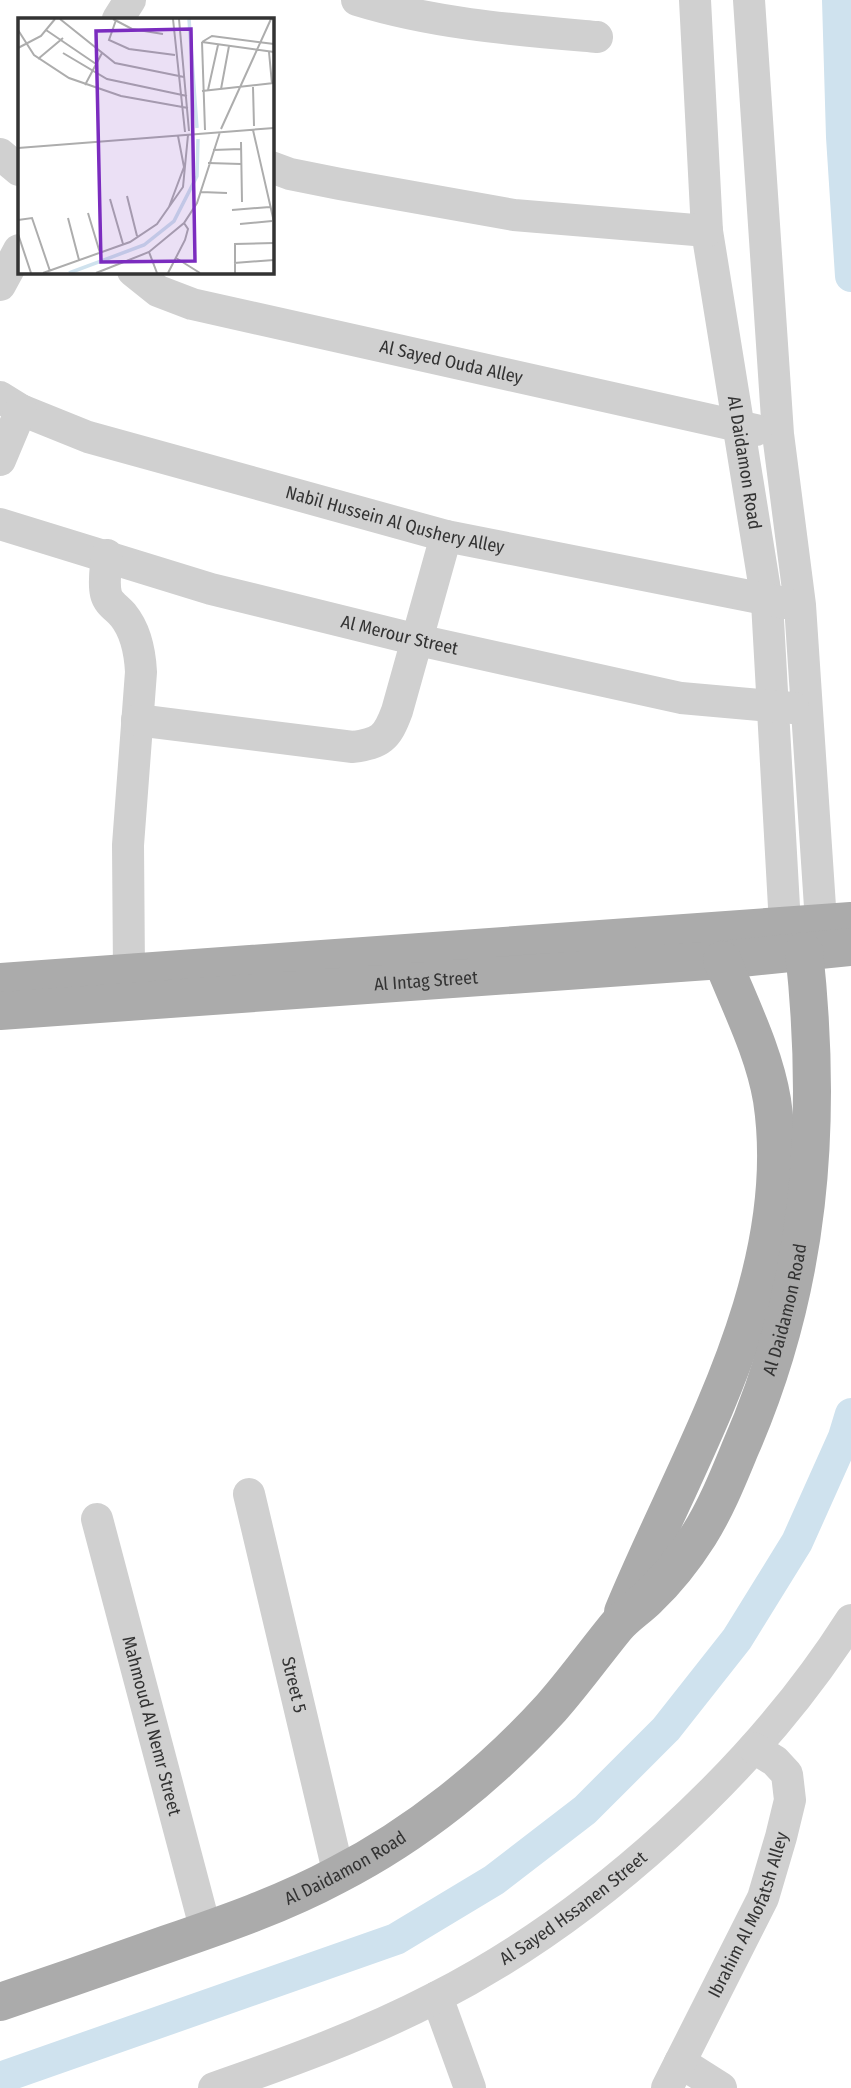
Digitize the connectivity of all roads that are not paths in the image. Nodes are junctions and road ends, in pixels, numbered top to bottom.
1 (130, 0) edge
2 (357, 0) edge
3 (695, 0) edge
4 (749, 0) edge
5 (119, 18) edge
6 (597, 37) dead end
7 (0, 154) edge
8 (273, 168) edge
9 (18, 169) edge
10 (707, 231) junction
11 (18, 252) edge
12 (136, 273) edge
13 (0, 285) edge
14 (11, 404) edge
15 (737, 425) junction
16 (778, 434) junction
17 (0, 460) edge
18 (0, 524) edge
19 (446, 536) junction
20 (107, 555) junction
21 (767, 601) junction
22 (800, 605) junction
23 (418, 640) junction
24 (772, 708) junction
25 (808, 709) junction
26 (137, 720) junction
27 (815, 930) edge
28 (851, 947) edge
29 (722, 960) junction
30 (129, 973) junction
31 (0, 982) edge
32 (0, 1011) edge
33 (775, 1291) junction
34 (249, 1494) dead end
35 (97, 1519) dead end
36 (851, 1620) edge
37 (754, 1748) junction
38 (339, 1875) junction
39 (206, 1931) junction
40 (437, 1997) junction
41 (0, 2002) edge
42 (674, 2075) edge
43 (214, 2088) edge
44 (470, 2088) edge
45 (721, 2088) edge

1 - 5 street
2 - 6 street
3 - 10 street, Al Daidamon Road
4 - 16 street, Al Daidamon Road
7 - 9 street
8 - 10 street
10 - 15 street, Al Daidamon Road
11 - 13 street
12 - 15 street, Al Sayed Ouda Alley
14 - 17 street
14 - 19 street, Nabil Hussein Al Qushery Alley
15 - 16 street, Al Sayed Ouda Alley
15 - 21 street, Al Daidamon Road
16 - 22 street, Al Daidamon Road
18 - 20 street, Al Merour Street
19 - 21 street, Nabil Hussein Al Qushery Alley
19 - 23 street
20 - 23 street, Al Merour Street
20 - 26 street
21 - 22 street, Nabil Hussein Al Qushery Alley
21 - 24 street, Al Daidamon Road
22 - 25 street, Al Daidamon Road
23 - 24 street, Al Merour Street
23 - 26 street
24 - 25 street, Al Merour Street
24 - 27 street, Al Daidamon Road
25 - 27 street, Al Daidamon Road
26 - 30 street
27 - 28 main road, Al Intag Street
27 - 29 main road, Al Intag Street
27 - 30 main road, Al Intag Street
27 - 33 main road, Al Daidamon Road
29 - 32 main road, Al Intag Street
29 - 33 main road, Al Daidamon Road
30 - 31 main road, Al Intag Street
33 - 38 main road, Al Daidamon Road
34 - 38 street, Street 5
35 - 39 street, Mahmoud Al Nemr Street
36 - 37 street, Al Sayed Hssanen Street
37 - 40 street, Al Sayed Hssanen Street
37 - 42 street, Ibrahim Al Mofatsh Alley
38 - 39 main road, Al Daidamon Road
39 - 41 main road, Al Daidamon Road
40 - 43 street, Al Sayed Hssanen Street
40 - 44 street
42 - 45 street

